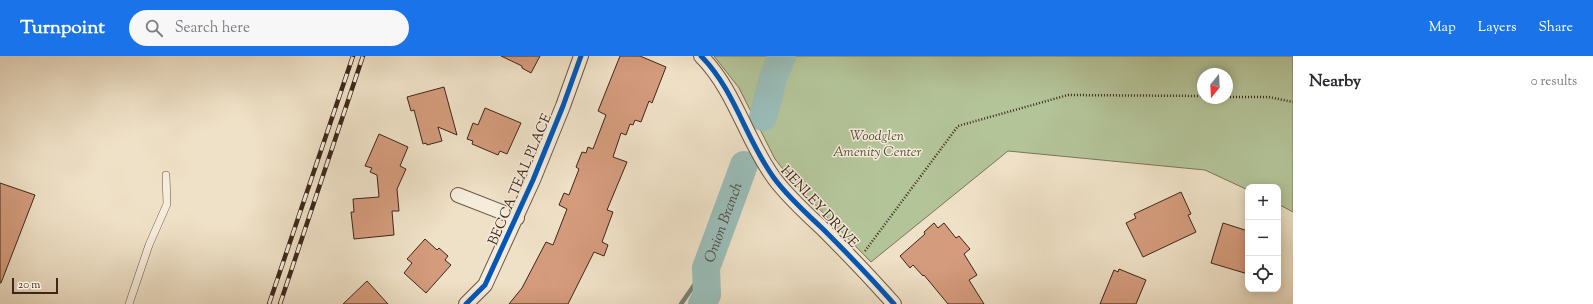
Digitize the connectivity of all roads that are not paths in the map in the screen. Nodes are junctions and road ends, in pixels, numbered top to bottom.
1 (580, 56) edge
2 (701, 56) edge
3 (166, 174) dead end
4 (458, 195) dead end
5 (517, 218) junction
6 (129, 304) edge
7 (466, 304) edge
8 (894, 304) edge

1 - 5 street, BECCA TEAL PLACE
2 - 8 street, HENLEY DRIVE
3 - 6 lane
4 - 5 street
5 - 7 street, BECCA TEAL PLACE

